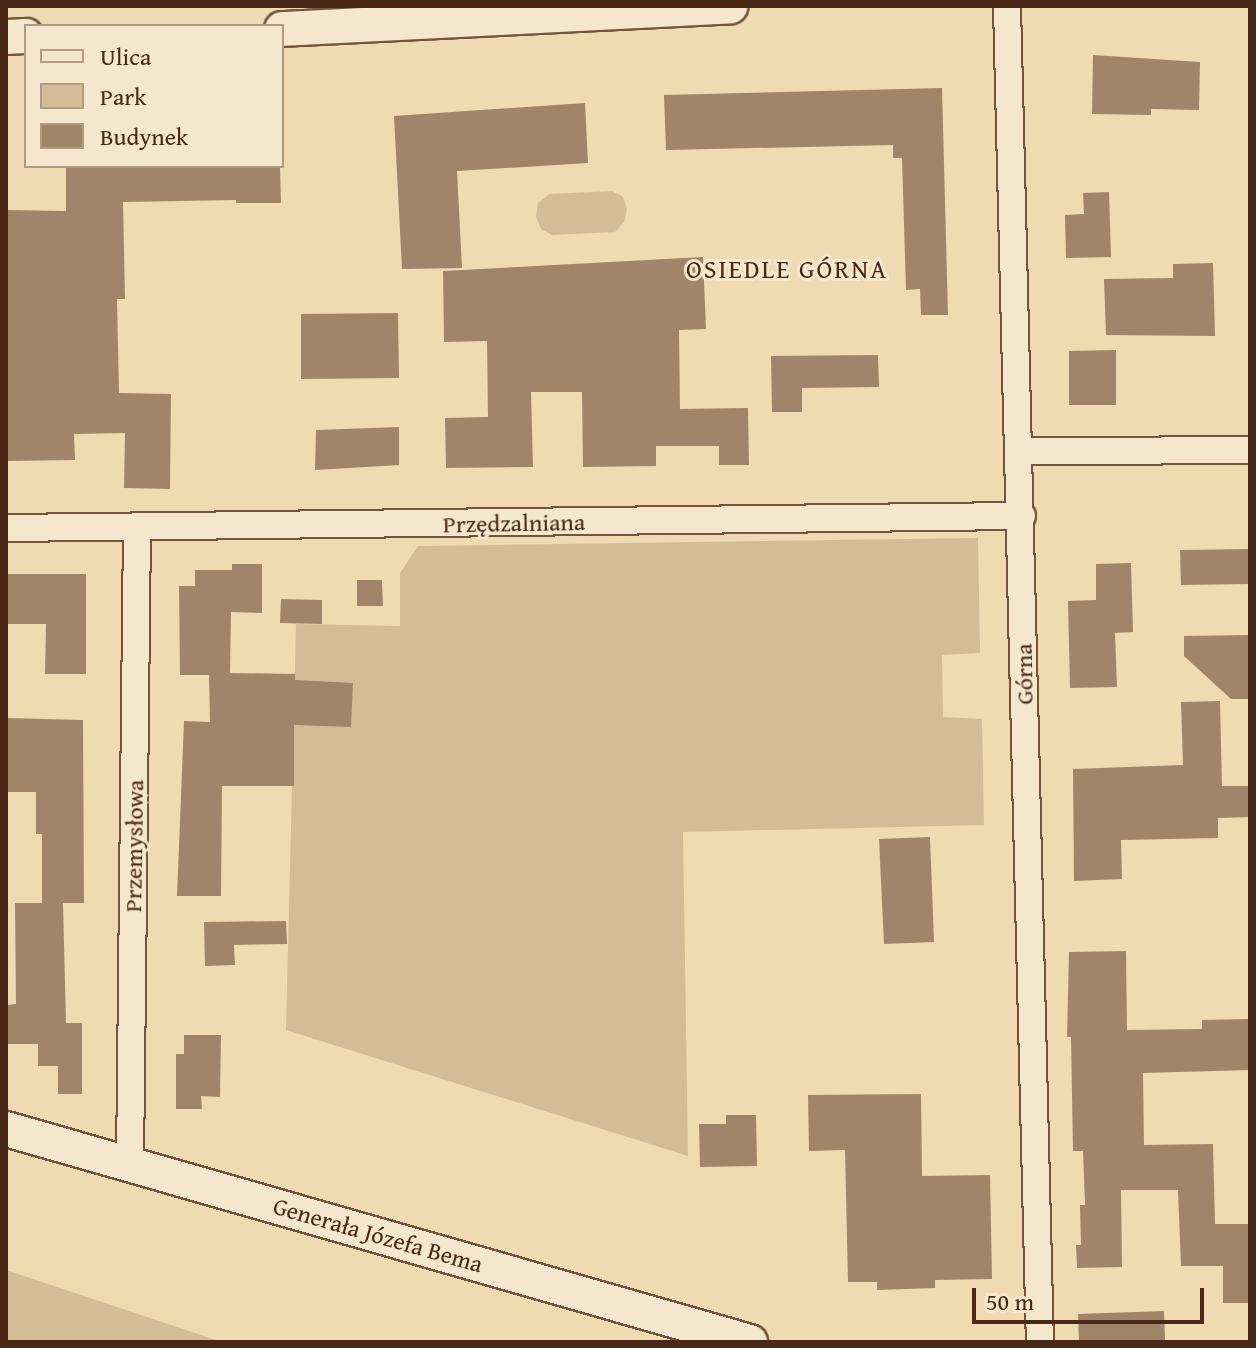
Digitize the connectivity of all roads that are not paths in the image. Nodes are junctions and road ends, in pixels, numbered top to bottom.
1 (730, 6) edge
2 (1007, 6) edge
3 (284, 29) edge
4 (1250, 450) edge
5 (1020, 451) junction
6 (1022, 516) junction
7 (137, 527) junction
8 (6, 528) edge
9 (6, 1129) edge
10 (130, 1164) junction
11 (750, 1342) edge
12 (1040, 1342) edge

1 - 3 street
2 - 5 street, Górna
4 - 5 street
5 - 6 street, Górna
6 - 7 street, Przędzalniana
6 - 12 street, Górna
7 - 8 street, Przędzalniana
7 - 10 street, Przemysłowa
9 - 10 street, Generała Józefa Bema
10 - 11 street, Generała Józefa Bema

